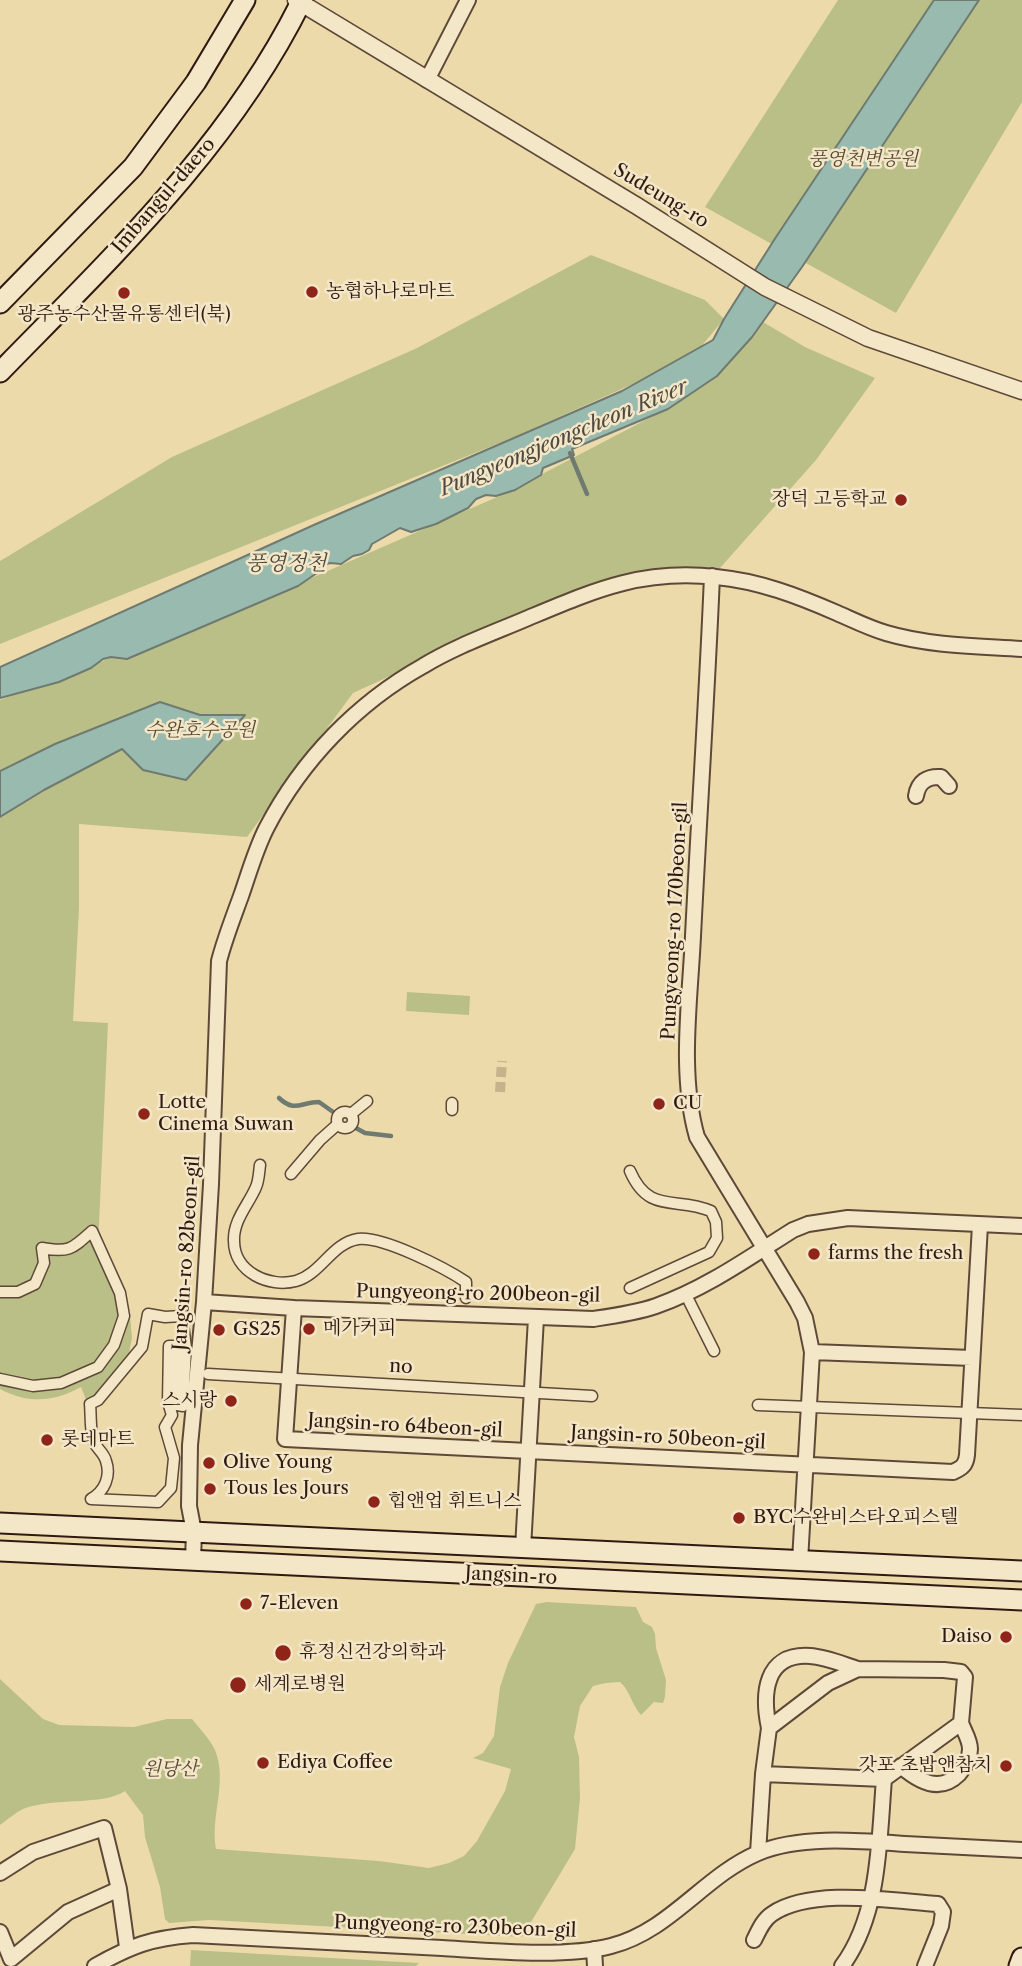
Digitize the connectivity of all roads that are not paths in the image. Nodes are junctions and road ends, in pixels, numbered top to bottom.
1 (245, 0) edge
2 (468, 0) edge
3 (299, 1) edge
4 (427, 80) junction
5 (0, 303) edge
6 (0, 372) edge
7 (1022, 391) edge
8 (712, 576) junction
9 (1022, 649) edge
10 (948, 786) dead end
11 (916, 796) dead end
12 (367, 1101) dead end
13 (260, 1165) dead end
14 (630, 1171) dead end
15 (291, 1174) dead end
16 (980, 1225) junction
17 (1022, 1226) edge
18 (765, 1248) junction
19 (630, 1288) dead end
20 (0, 1292) edge
21 (466, 1298) dead end
22 (689, 1301) dead end
23 (204, 1302) junction
24 (294, 1308) junction
25 (536, 1318) junction
26 (714, 1351) dead end
27 (813, 1352) junction
28 (972, 1358) junction
29 (208, 1374) dead end
30 (289, 1378) junction
31 (0, 1379) edge
32 (532, 1392) junction
33 (593, 1396) dead end
34 (758, 1405) dead end
35 (810, 1407) junction
36 (970, 1413) junction
37 (1022, 1415) edge
38 (529, 1451) junction
39 (806, 1464) junction
40 (158, 1502) joint
41 (0, 1523) edge
42 (194, 1532) junction
43 (523, 1548) junction
44 (0, 1551) edge
45 (193, 1560) junction
46 (800, 1561) junction
47 (1022, 1571) edge
48 (1022, 1600) edge
49 (858, 1669) junction
50 (961, 1723) junction
51 (769, 1728) junction
52 (901, 1766) junction
53 (763, 1774) junction
54 (884, 1779) junction
55 (878, 1842) junction
56 (1022, 1850) edge
57 (758, 1853) junction
58 (0, 1873) edge
59 (119, 1889) junction
60 (872, 1899) junction
61 (0, 1932) edge
62 (754, 1940) dead end
63 (127, 1947) junction
64 (594, 1949) junction
65 (1022, 1958) edge
66 (507, 1959) edge
67 (8, 1962) edge
68 (95, 1966) edge
69 (595, 1966) edge
70 (842, 1966) edge
71 (925, 1966) edge
72 (1019, 1966) edge

1 - 5 main road
2 - 4 street
3 - 4 street, Sudeung-ro
3 - 6 main road, Imbangul-daero
4 - 7 street, Sudeung-ro
8 - 9 street
8 - 18 street, Pungyeong-ro 170beon-gil
8 - 23 street, Jangsin-ro 82beon-gil
10 - 11 street
12 - 15 street
13 - 21 street
14 - 19 street
16 - 17 street, Pungyeong-ro 200beon-gil
16 - 18 street, Pungyeong-ro 200beon-gil
16 - 28 street
18 - 25 street, Pungyeong-ro 200beon-gil
18 - 27 street
20 - 31 street
22 - 26 street
23 - 24 street, Pungyeong-ro 200beon-gil
23 - 42 street, Jangsin-ro 82beon-gil
24 - 25 street, Pungyeong-ro 200beon-gil
24 - 30 street, Jangsin-ro 64beon-gil
25 - 32 street, Jangsin-ro 64beon-gil
27 - 28 street
27 - 35 street
28 - 36 street
29 - 30 street, no
30 - 32 street, no
30 - 38 street, Jangsin-ro 64beon-gil
32 - 33 street, no
32 - 38 street, Jangsin-ro 64beon-gil
34 - 35 street
35 - 36 street
35 - 39 street
36 - 37 street
36 - 39 street, Jangsin-ro 50beon-gil
38 - 39 street, Jangsin-ro 50beon-gil
38 - 43 street, Jangsin-ro 64beon-gil
39 - 46 street
40 - 40 street
41 - 42 main road, Jangsin-ro
42 - 43 main road, Jangsin-ro
42 - 45 street, Jangsin-ro 82beon-gil
43 - 46 main road, Jangsin-ro
44 - 45 main road, Jangsin-ro
45 - 48 main road, Jangsin-ro
46 - 47 main road, Jangsin-ro
49 - 50 street
49 - 51 street
49 - 51 street
50 - 52 street
50 - 52 street
51 - 53 street
52 - 54 street
53 - 54 street
53 - 57 street
54 - 55 street
55 - 56 street, Pungyeong-ro 230beon-gil
55 - 57 street, Pungyeong-ro 230beon-gil
55 - 60 street
57 - 64 street, Pungyeong-ro 230beon-gil
58 - 59 street
59 - 63 street
59 - 67 street
60 - 62 street
60 - 70 street
60 - 71 street
61 - 67 street
63 - 66 street, Pungyeong-ro 230beon-gil
63 - 68 street, Pungyeong-ro 230beon-gil
64 - 66 street, Pungyeong-ro 230beon-gil
64 - 69 street
65 - 72 main road

